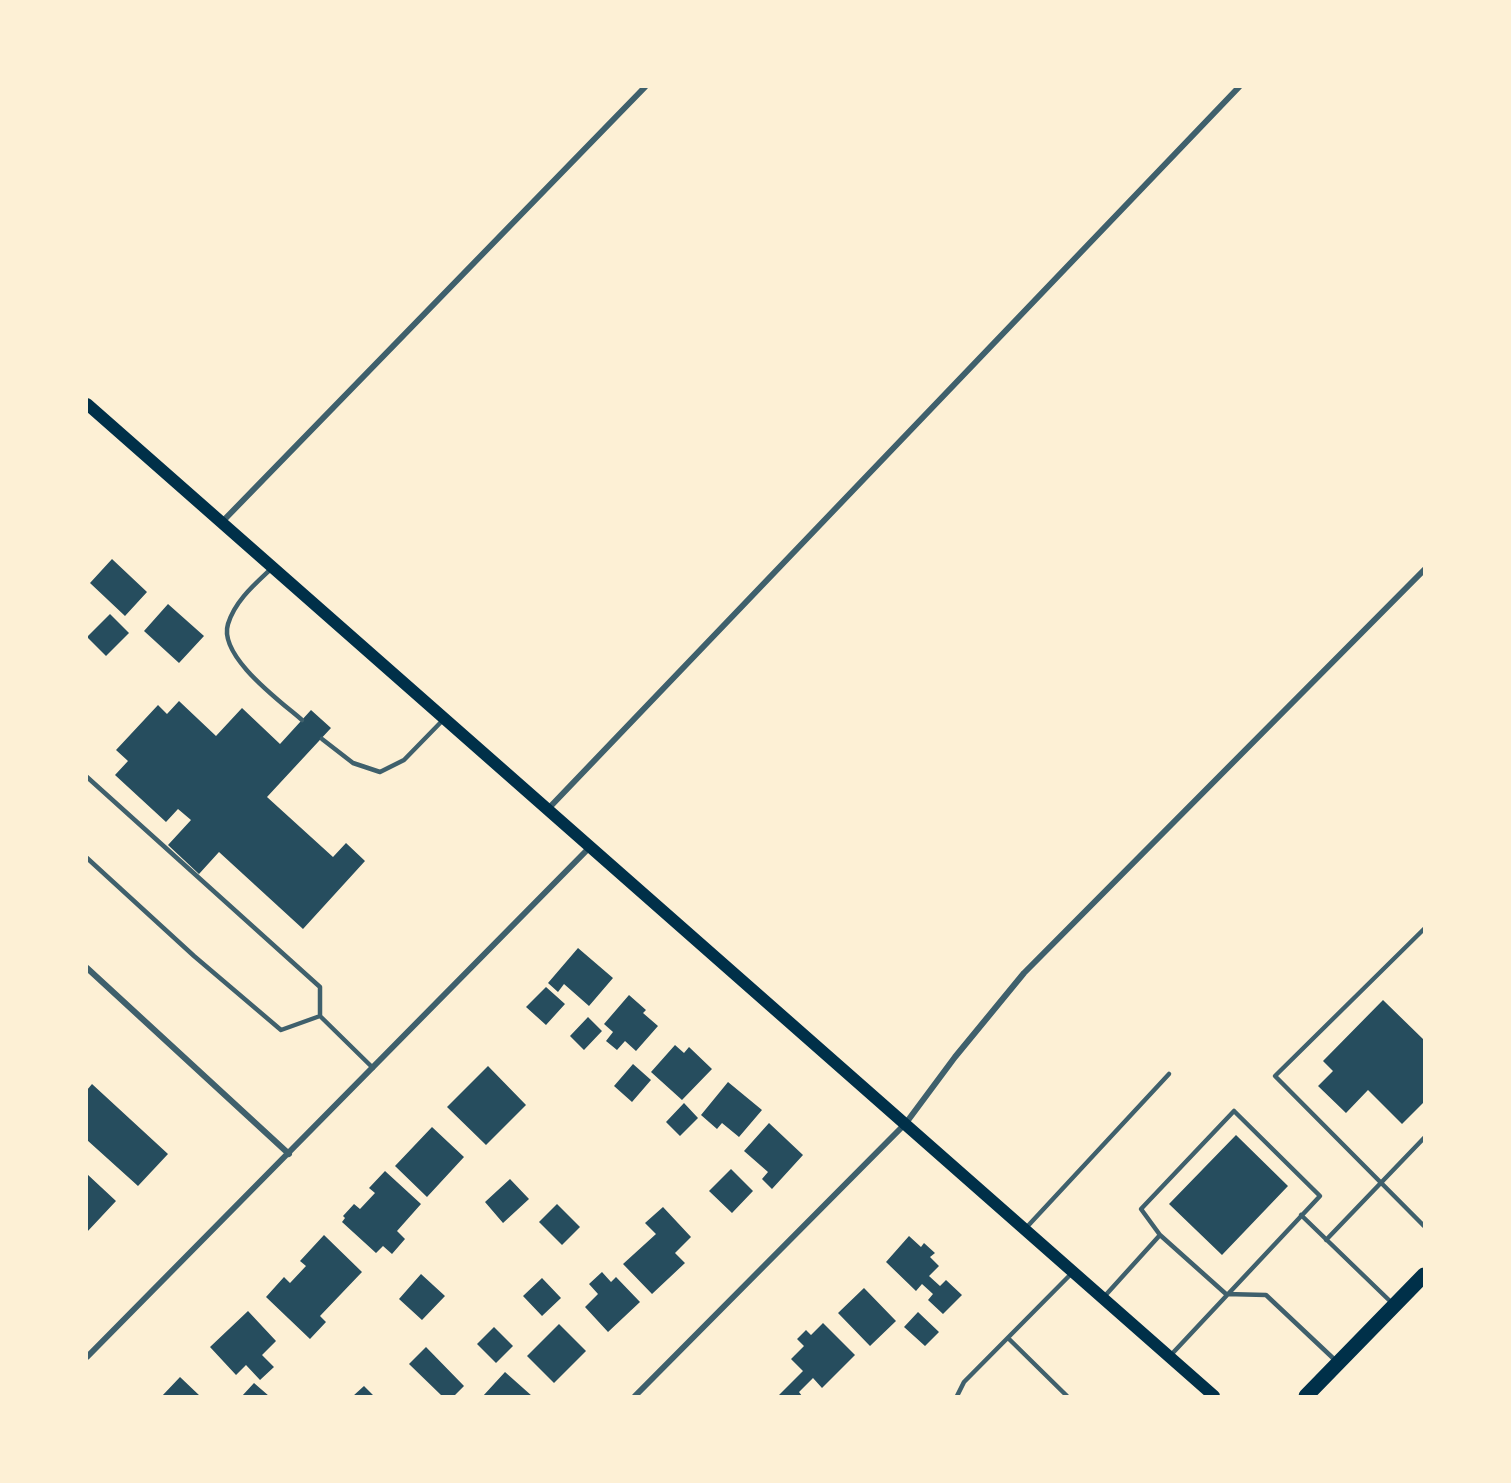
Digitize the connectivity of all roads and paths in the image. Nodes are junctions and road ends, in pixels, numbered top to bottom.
1 (645, 87) edge
2 (1239, 87) edge
3 (87, 404) edge
4 (222, 522) junction
5 (273, 567) junction
6 (1424, 570) edge
7 (444, 718) junction
8 (302, 720) dead end
9 (322, 739) dead end
10 (87, 777) edge
11 (548, 809) junction
12 (591, 846) junction
13 (87, 858) edge
14 (1424, 929) edge
15 (87, 968) edge
16 (320, 1017) junction
17 (373, 1068) junction
18 (1169, 1074) dead end
19 (906, 1124) junction
20 (1424, 1138) edge
21 (289, 1154) junction
22 (1381, 1182) junction
23 (1301, 1215) junction
24 (1424, 1226) edge
25 (1025, 1229) junction
26 (1160, 1235) junction
27 (1326, 1240) junction
28 (1074, 1271) junction
29 (1424, 1275) edge
30 (1226, 1294) junction
31 (1103, 1298) junction
32 (1394, 1305) junction
33 (1008, 1338) junction
34 (87, 1357) edge
35 (1169, 1357) junction
36 (1338, 1363) junction
37 (635, 1396) edge
38 (957, 1396) edge
39 (1067, 1396) edge
40 (1214, 1396) edge
41 (1306, 1396) edge

1 - 4 street
2 - 11 street
3 - 4 main road
4 - 5 main road
5 - 7 main road
5 - 8 lane
6 - 19 street
7 - 9 lane
7 - 11 main road
10 - 16 lane
11 - 12 main road
12 - 17 street
12 - 19 main road
13 - 16 lane
14 - 22 lane
15 - 21 street
16 - 17 lane
17 - 21 street
18 - 25 lane
19 - 25 main road
19 - 37 street
20 - 22 lane
21 - 34 street
22 - 24 lane
22 - 27 lane
23 - 26 lane
23 - 27 lane
23 - 30 lane
25 - 28 main road
26 - 30 lane
26 - 31 lane
27 - 32 lane
28 - 31 main road
28 - 33 lane
29 - 32 main road
30 - 35 lane
30 - 36 lane
31 - 35 main road
32 - 36 main road
33 - 38 lane
33 - 39 lane
35 - 40 main road
36 - 41 main road

